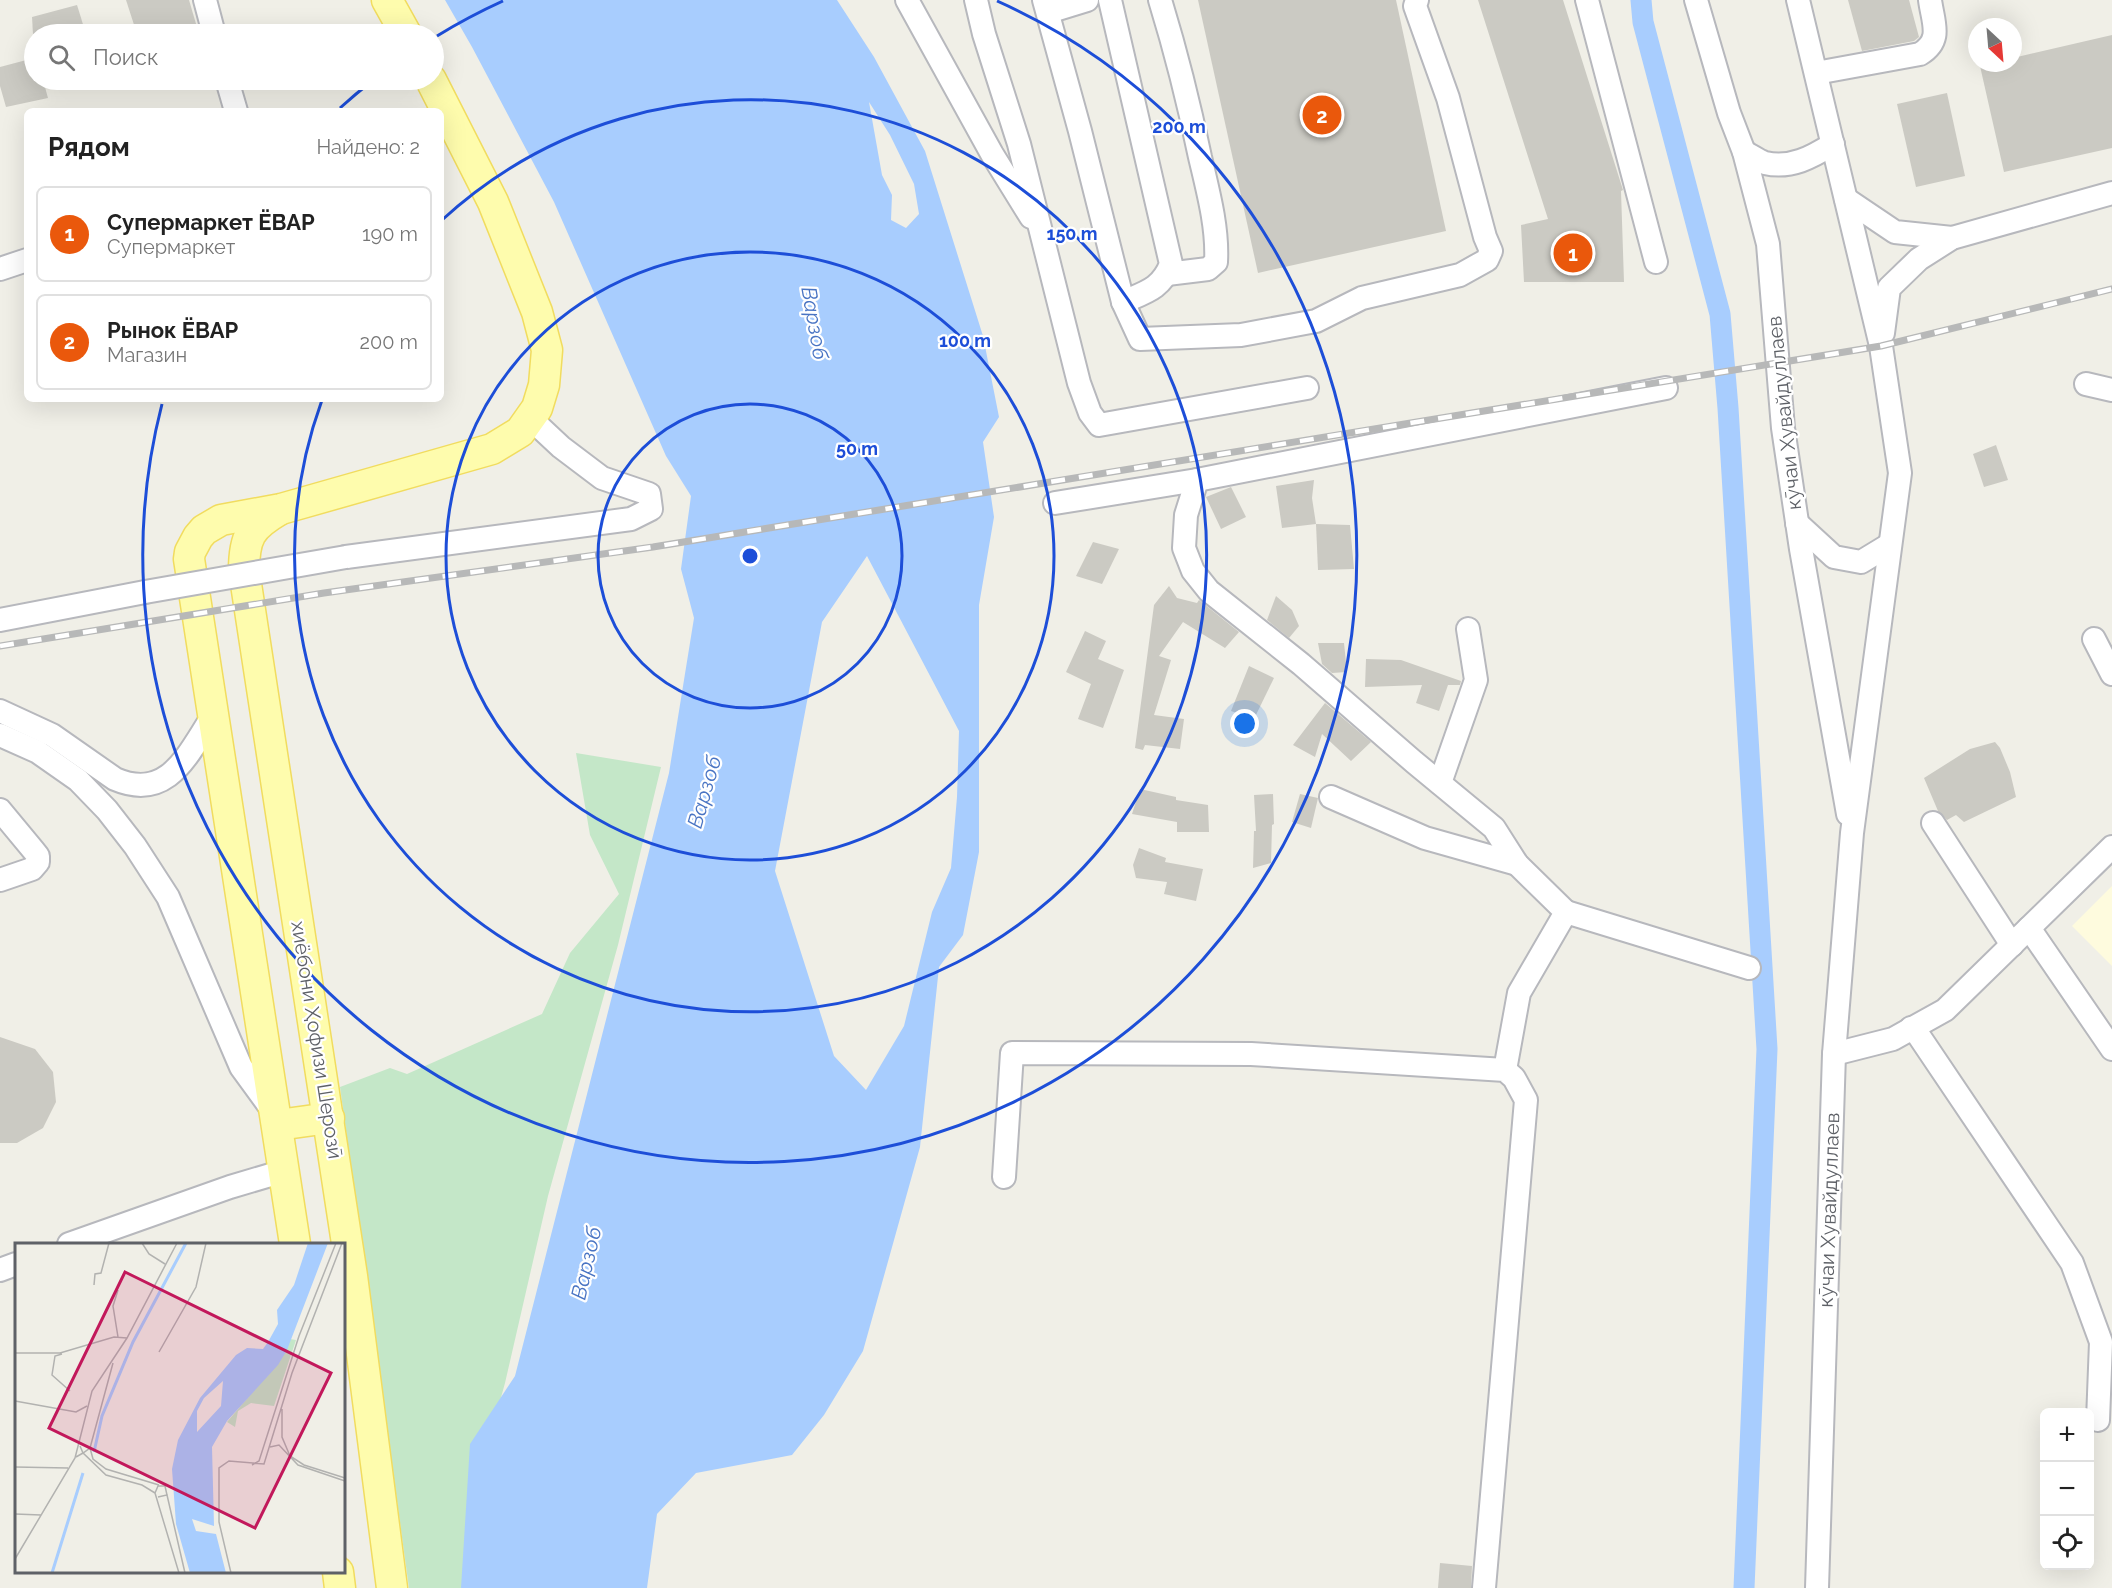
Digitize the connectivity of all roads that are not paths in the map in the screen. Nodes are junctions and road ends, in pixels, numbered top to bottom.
1 (205, 0) edge
2 (387, 0) edge
3 (907, 0) edge
4 (976, 0) edge
5 (1087, 0) edge
6 (1110, 0) edge
7 (1160, 0) edge
8 (1417, 0) edge
9 (1587, 0) edge
10 (1696, 0) edge
11 (1798, 0) edge
12 (1930, 0) edge
13 (1046, 6) edge
14 (211, 24) edge
15 (400, 24) edge
16 (1816, 74) junction
17 (230, 90) edge
18 (235, 108) edge
19 (444, 116) edge
20 (1833, 144) junction
21 (1744, 152) junction
22 (2112, 193) edge
23 (1846, 199) junction
24 (1043, 236) junction
25 (1952, 238) junction
26 (24, 261) edge
27 (1656, 262) dead end
28 (0, 269) edge
29 (1167, 274) junction
30 (1123, 302) junction
31 (1881, 346) junction
32 (2086, 384) dead end
33 (1306, 388) dead end
34 (1666, 388) dead end
35 (2112, 390) edge
36 (530, 418) junction
37 (1197, 480) junction
38 (1055, 503) dead end
39 (281, 509) junction
40 (1797, 523) junction
41 (1889, 545) junction
42 (0, 620) edge
43 (1468, 629) dead end
44 (2094, 639) dead end
45 (2112, 674) edge
46 (0, 711) edge
47 (213, 716) junction
48 (0, 735) edge
49 (1440, 783) junction
50 (1331, 798) dead end
51 (2, 816) edge
52 (1934, 823) dead end
53 (1852, 833) junction
54 (2112, 847) edge
55 (1517, 864) junction
56 (0, 880) edge
57 (1566, 912) junction
58 (2029, 928) junction
59 (2012, 945) junction
60 (1749, 968) dead end
61 (1911, 1028) junction
62 (2112, 1049) edge
63 (1834, 1054) junction
64 (1505, 1070) junction
65 (329, 1118) junction
66 (277, 1120) junction
67 (284, 1171) junction
68 (1004, 1177) dead end
69 (75, 1243) edge
70 (295, 1243) edge
71 (15, 1264) edge
72 (0, 1269) edge
73 (2098, 1420) dead end
74 (338, 1573) edge
75 (340, 1588) edge
76 (392, 1588) edge
77 (1484, 1588) edge
78 (1816, 1588) edge

1 - 14 street
2 - 15 main road
3 - 24 street
4 - 24 street
5 - 13 street
6 - 29 street
7 - 29 street
8 - 30 street
9 - 27 street
10 - 21 street, кӯчаи Хувайдуллаев
11 - 16 street, кӯчаи Хувайдуллаев
12 - 16 street
13 - 30 street
16 - 20 street, кӯчаи Хувайдуллаев
17 - 18 street
19 - 36 main road, хиёбони Ҳофизи Шерозӣ
20 - 21 street
20 - 23 street, кӯчаи Хувайдуллаев
21 - 40 street, кӯчаи Хувайдуллаев
22 - 25 street
23 - 25 street
23 - 31 street, кӯчаи Хувайдуллаев
24 - 33 street
25 - 31 street
26 - 28 street
29 - 30 street
31 - 41 street, кӯчаи Хувайдуллаев
32 - 35 street
34 - 37 street
36 - 39 main road, хиёбони Ҳофизи Шерозӣ
36 - 42 street, bridge
37 - 38 street
37 - 49 street
39 - 47 main road, хиёбони Ҳофизи Шерозӣ
39 - 65 main road, хиёбони Ҳофизи Шерозӣ
40 - 41 street
40 - 53 street, кӯчаи Хувайдуллаев
41 - 53 street, кӯчаи Хувайдуллаев
43 - 49 street
44 - 45 street
46 - 47 street
47 - 66 main road, хиёбони Ҳофизи Шерозӣ
48 - 66 street
49 - 55 street
50 - 55 street
51 - 56 street
52 - 59 street
53 - 63 street, кӯчаи Хувайдуллаев
54 - 58 street
55 - 57 street
57 - 60 street
57 - 64 street
58 - 59 street
58 - 62 street
59 - 61 street
61 - 63 street
61 - 73 street
63 - 78 street, кӯчаи Хувайдуллаев
64 - 68 street
64 - 77 street
65 - 66 main road
65 - 76 main road, хиёбони Ҳофизи Шерозӣ
66 - 67 main road, хиёбони Ҳофизи Шерозӣ
67 - 69 street
67 - 70 main road, хиёбони Ҳофизи Шерозӣ
71 - 72 street
74 - 75 main road

